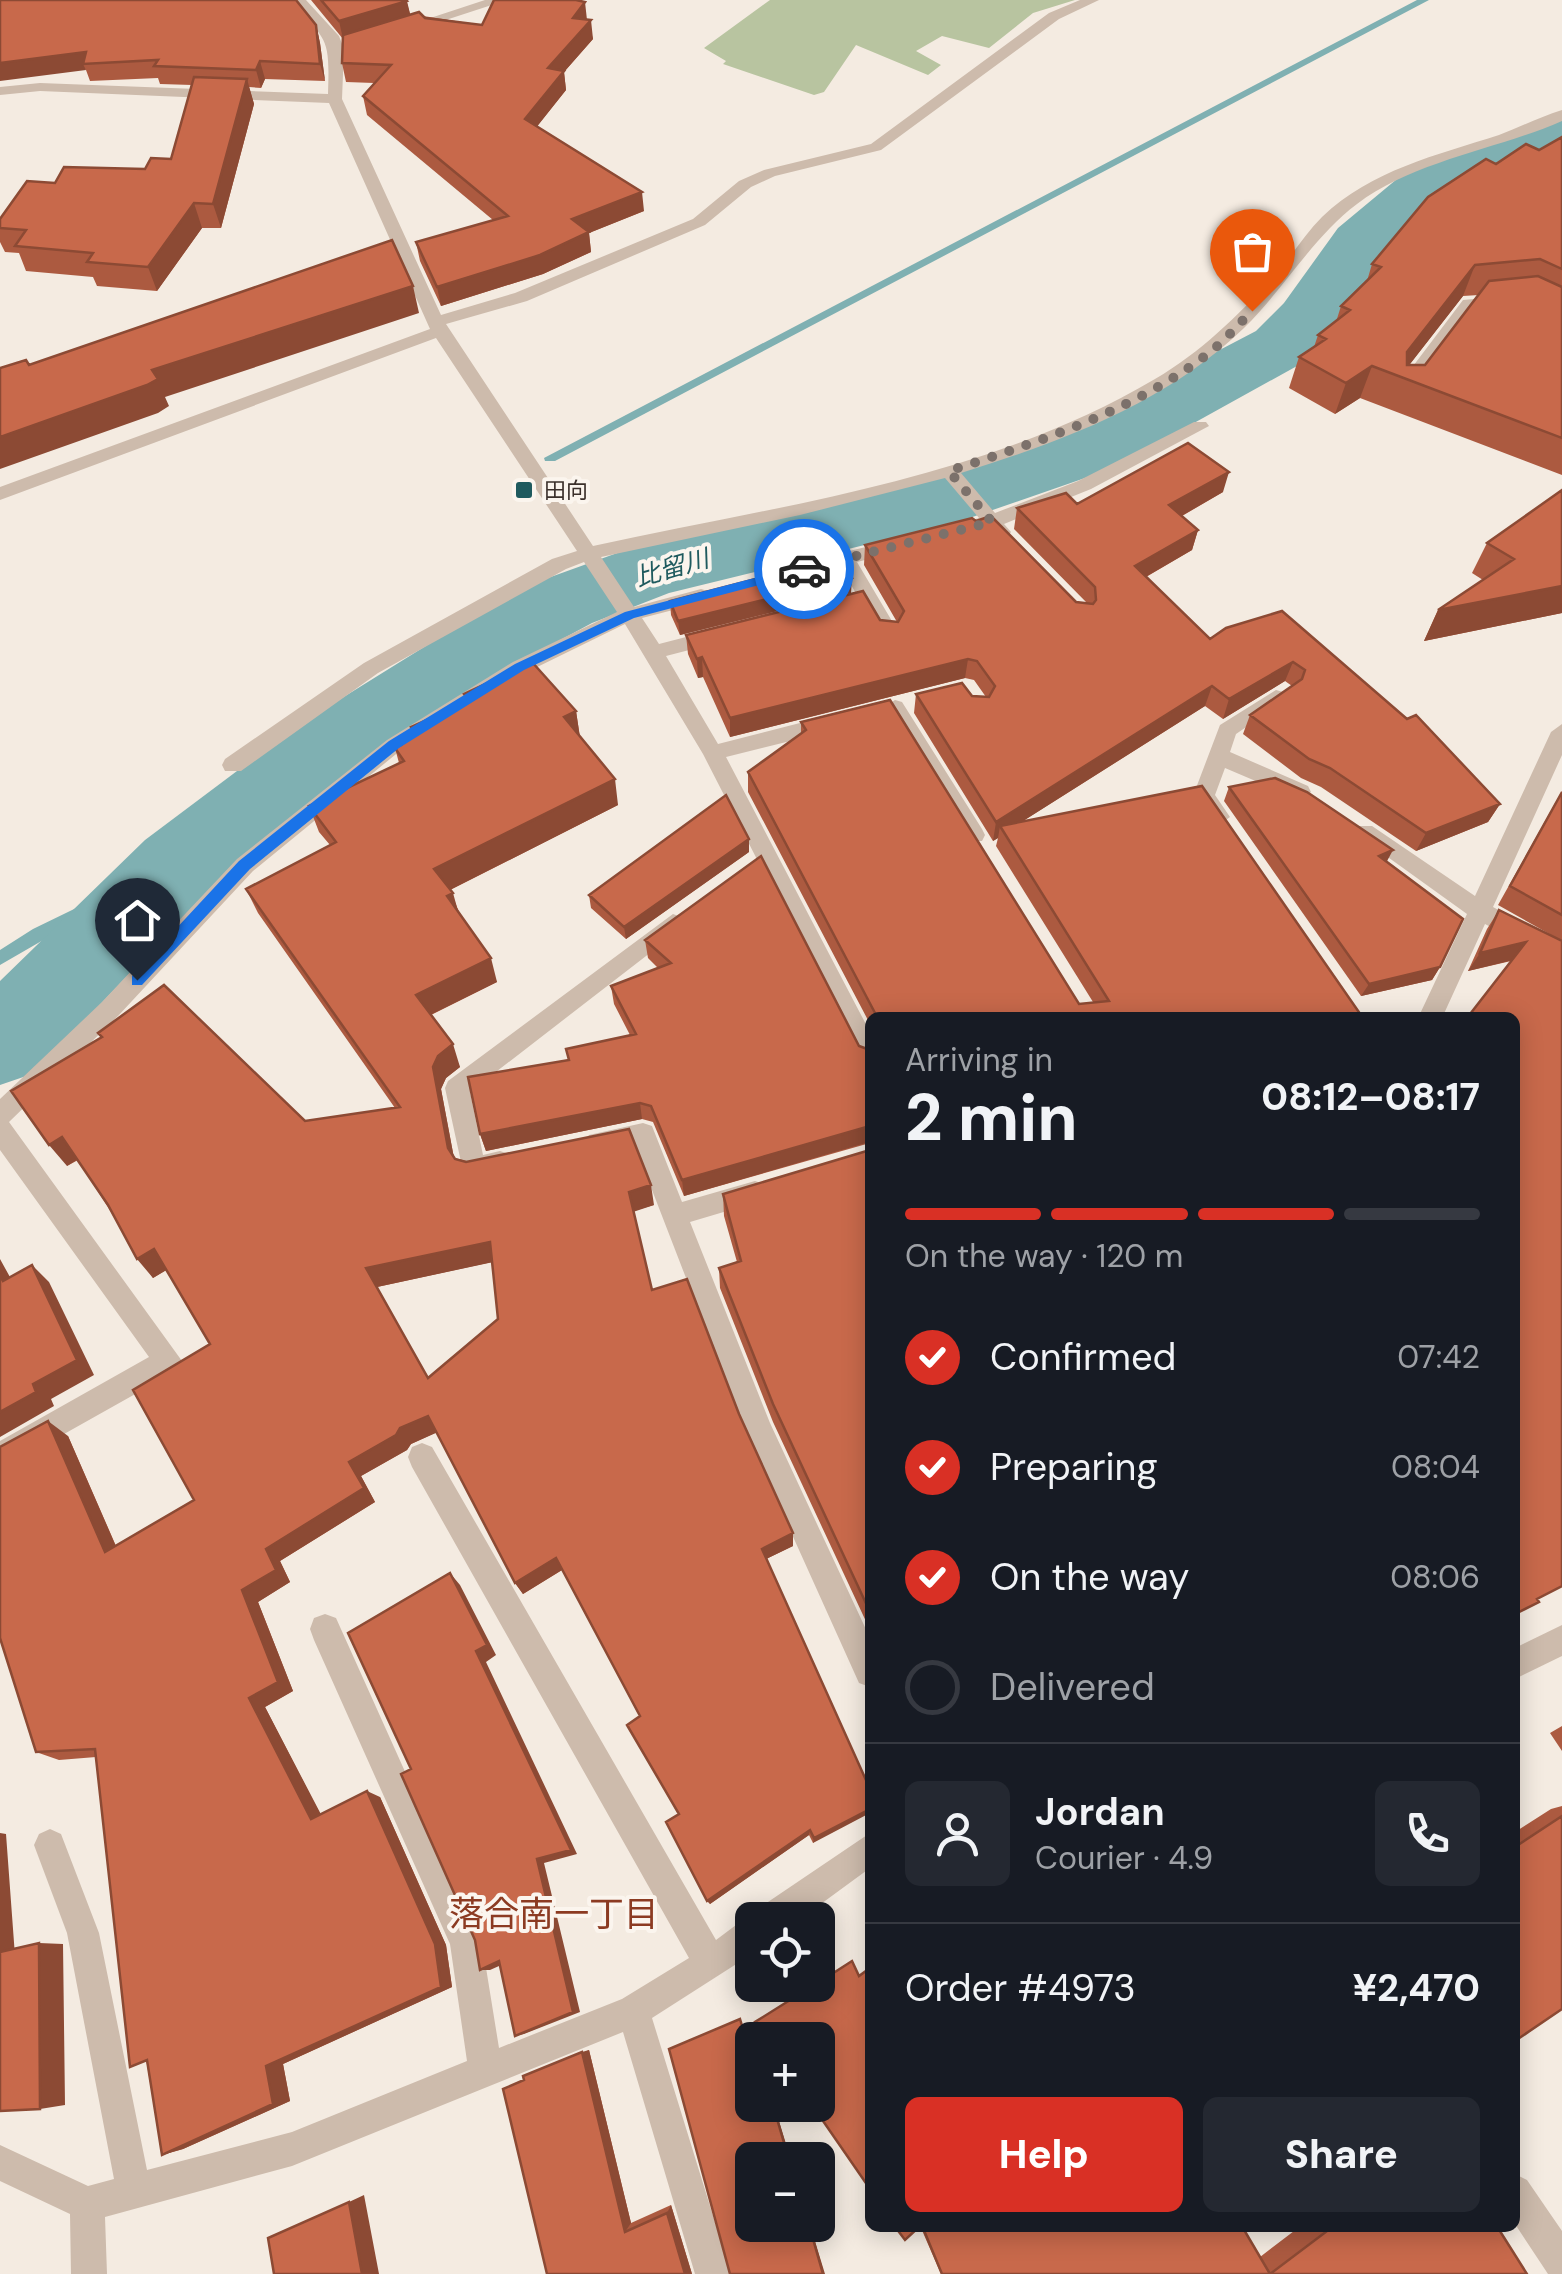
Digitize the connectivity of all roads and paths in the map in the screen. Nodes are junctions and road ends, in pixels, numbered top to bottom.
1 (298, 0) edge
2 (500, 0) edge
3 (1092, 0) edge
4 (392, 33) edge
5 (356, 44) edge
6 (337, 49) junction
7 (0, 91) edge
8 (335, 99) junction
9 (1562, 115) edge
10 (1562, 295) edge
11 (1554, 311) edge
12 (437, 326) junction
13 (1404, 390) edge
14 (1200, 426) dead end
15 (952, 475) junction
16 (0, 494) edge
17 (988, 519) junction
18 (1017, 549) edge
19 (591, 558) junction
20 (845, 558) junction
21 (791, 572) edge
22 (720, 591) edge
23 (626, 610) junction
24 (744, 630) edge
25 (889, 633) edge
26 (654, 652) junction
27 (1284, 692) edge
28 (1562, 732) edge
29 (713, 753) junction
30 (1218, 756) junction
31 (1554, 765) edge
32 (233, 766) dead end
33 (1236, 843) edge
34 (986, 854) edge
35 (1482, 912) junction
36 (686, 914) edge
37 (1562, 956) edge
38 (1433, 1012) edge
39 (865, 1046) edge
40 (0, 1115) edge
41 (0, 1130) edge
42 (568, 1149) edge
43 (530, 1156) edge
44 (780, 1184) edge
45 (673, 1216) junction
46 (0, 1456) edge
47 (422, 1456) dead end
48 (325, 1630) dead end
49 (1562, 1640) edge
50 (865, 1661) edge
51 (1520, 1661) edge
52 (50, 1845) dead end
53 (865, 1853) edge
54 (796, 1902) edge
55 (735, 1947) edge
56 (712, 1964) junction
57 (632, 2011) junction
58 (486, 2071) junction
59 (0, 2163) edge
60 (134, 2192) junction
61 (1520, 2200) edge
62 (87, 2204) junction
63 (1562, 2263) edge
64 (89, 2274) edge
65 (713, 2274) edge

1 - 6 street
2 - 4 street
3 - 12 street
5 - 6 street
6 - 8 street
7 - 8 street
8 - 12 street
9 - 15 street
10 - 11 street
11 - 13 street
12 - 16 street
12 - 19 street
14 - 17 street
15 - 17 street
15 - 19 street
17 - 18 street
17 - 20 street
19 - 23 street
19 - 32 street
20 - 21 street
20 - 25 street
22 - 23 street
23 - 26 street
23 - 40 street
24 - 26 street
26 - 29 street
27 - 30 street
28 - 31 street
29 - 34 street
29 - 39 street
30 - 33 street
30 - 35 street
31 - 35 street
35 - 37 street
35 - 38 street
36 - 43 street
41 - 46 street
42 - 45 street
44 - 45 street
45 - 50 street
47 - 56 street
48 - 58 street
49 - 51 street
52 - 60 street
53 - 54 street
55 - 56 street
56 - 57 street
57 - 58 street
57 - 65 street
58 - 60 street
59 - 62 street
60 - 62 street
61 - 63 street
62 - 64 street

